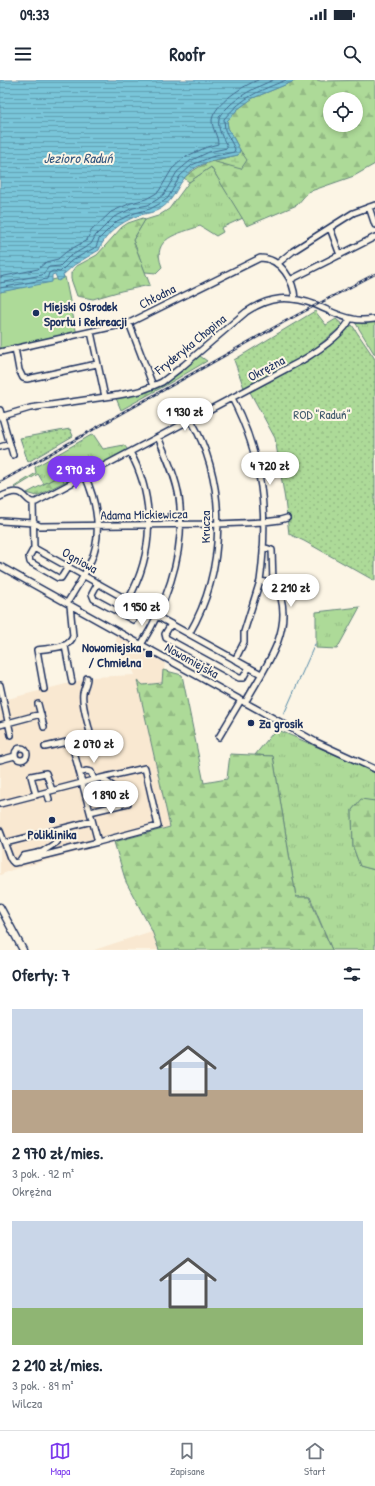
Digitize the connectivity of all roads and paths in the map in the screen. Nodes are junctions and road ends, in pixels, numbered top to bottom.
1 (375, 205) edge
2 (369, 207) junction
3 (375, 225) edge
4 (330, 228) junction
5 (375, 237) edge
6 (340, 255) junction
7 (277, 264) junction
8 (290, 280) junction
9 (295, 299) junction
10 (350, 319) junction
11 (375, 319) edge
12 (129, 323) junction
13 (91, 332) junction
14 (15, 348) junction
15 (0, 352) edge
16 (98, 364) junction
17 (154, 386) junction
18 (105, 397) junction
19 (232, 398) junction
20 (0, 410) edge
21 (1, 417) edge
22 (191, 420) junction
23 (158, 437) junction
24 (10, 444) junction
25 (0, 447) edge
26 (130, 452) junction
27 (13, 455) dead end
28 (85, 476) junction
29 (0, 497) edge
30 (34, 502) junction
31 (287, 518) dead end
32 (1, 521) dead end
33 (264, 522) junction
34 (34, 524) junction
35 (180, 524) junction
36 (218, 524) junction
37 (149, 525) junction
38 (97, 526) junction
39 (263, 547) junction
40 (34, 548) junction
41 (0, 566) edge
42 (68, 567) junction
43 (84, 575) junction
44 (260, 581) junction
45 (98, 583) junction
46 (273, 583) junction
47 (128, 600) junction
48 (69, 604) junction
49 (142, 608) junction
50 (157, 616) junction
51 (171, 624) junction
52 (189, 634) junction
53 (141, 645) junction
54 (65, 646) junction
55 (235, 660) junction
56 (249, 667) junction
57 (261, 674) junction
58 (88, 678) dead end
59 (72, 682) dead end
60 (0, 685) edge
61 (44, 689) dead end
62 (243, 701) junction
63 (38, 704) dead end
64 (41, 714) junction
65 (8, 722) junction
66 (0, 725) edge
67 (44, 727) dead end
68 (11, 735) dead end
69 (219, 737) dead end
70 (71, 741) junction
71 (45, 747) dead end
72 (15, 756) dead end
73 (0, 760) edge
74 (375, 769) edge
75 (80, 772) junction
76 (101, 778) junction
77 (94, 780) junction
78 (83, 783) junction
79 (114, 787) dead end
80 (49, 791) junction
81 (36, 795) junction
82 (49, 799) dead end
83 (128, 802) dead end
84 (0, 804) edge
85 (90, 812) junction
86 (92, 821) junction
87 (0, 831) edge
88 (57, 842) dead end
89 (98, 842) junction
90 (5, 843) junction
91 (19, 862) junction
92 (0, 907) edge
93 (23, 950) edge

1 - 2 street
2 - 3 street
2 - 4 street
4 - 6 street
4 - 7 street
5 - 6 street
6 - 8 street
7 - 8 street
7 - 12 street, Chłodna
8 - 9 street
9 - 10 street, Fryderyka Chopina
9 - 17 street, Fryderyka Chopina
10 - 11 street
10 - 19 street, Okrężna
12 - 13 street, Chłodna
12 - 17 street
13 - 14 street, Chłodna
13 - 16 street
14 - 15 street, Chłodna
14 - 16 street
16 - 18 street
17 - 18 street, Fryderyka Chopina
18 - 21 street, Fryderyka Chopina
19 - 22 street, Okrężna
19 - 33 street
20 - 21 street
21 - 24 street
22 - 23 street, Okrężna
22 - 36 street, Krucza
23 - 26 street, Okrężna
23 - 35 street
24 - 25 street
24 - 27 street
26 - 28 street, Okrężna
26 - 37 street
28 - 30 street, Okrężna
28 - 38 street
29 - 30 street
30 - 34 street
31 - 33 street, Adama Mickiewicza
32 - 34 street, Adama Mickiewicza
33 - 36 street, Adama Mickiewicza
33 - 39 street
34 - 38 street, Adama Mickiewicza
34 - 40 street
35 - 36 street, Adama Mickiewicza
35 - 37 street, Adama Mickiewicza
35 - 50 street
36 - 52 street, Krucza
37 - 38 street, Adama Mickiewicza
37 - 47 street
38 - 43 street
39 - 44 street
39 - 46 street
40 - 42 street, Ogniowa
40 - 42 street
41 - 48 street, Nowomiejska
42 - 43 street, Ogniowa
43 - 45 street, Ogniowa
43 - 48 street
44 - 46 street
44 - 55 street
45 - 47 street, Ogniowa
45 - 49 street
46 - 57 street
47 - 49 street, Ogniowa
48 - 53 street, Nowomiejska
48 - 54 street
49 - 50 street, Ogniowa
50 - 51 street, Ogniowa
50 - 53 street
51 - 52 street, Ogniowa
51 - 56 street
52 - 55 street, Ogniowa
53 - 62 street, Nowomiejska
54 - 59 street
54 - 61 street
55 - 56 street, Ogniowa
56 - 57 street, Ogniowa
57 - 62 street
58 - 70 street
60 - 65 street
62 - 69 street
62 - 74 street, Nowomiejska
63 - 64 street
64 - 65 street
64 - 67 street
65 - 66 street
65 - 68 street
70 - 71 street
70 - 75 street
72 - 73 street
75 - 77 street
75 - 78 street
76 - 77 street
76 - 79 street
76 - 89 street
77 - 78 street
78 - 80 street
78 - 85 street
80 - 81 street
80 - 81 street
80 - 82 street
81 - 84 street
83 - 85 street
85 - 86 street
86 - 89 street
86 - 90 street
87 - 90 street
88 - 91 street
89 - 91 street
90 - 91 street
92 - 93 main road

